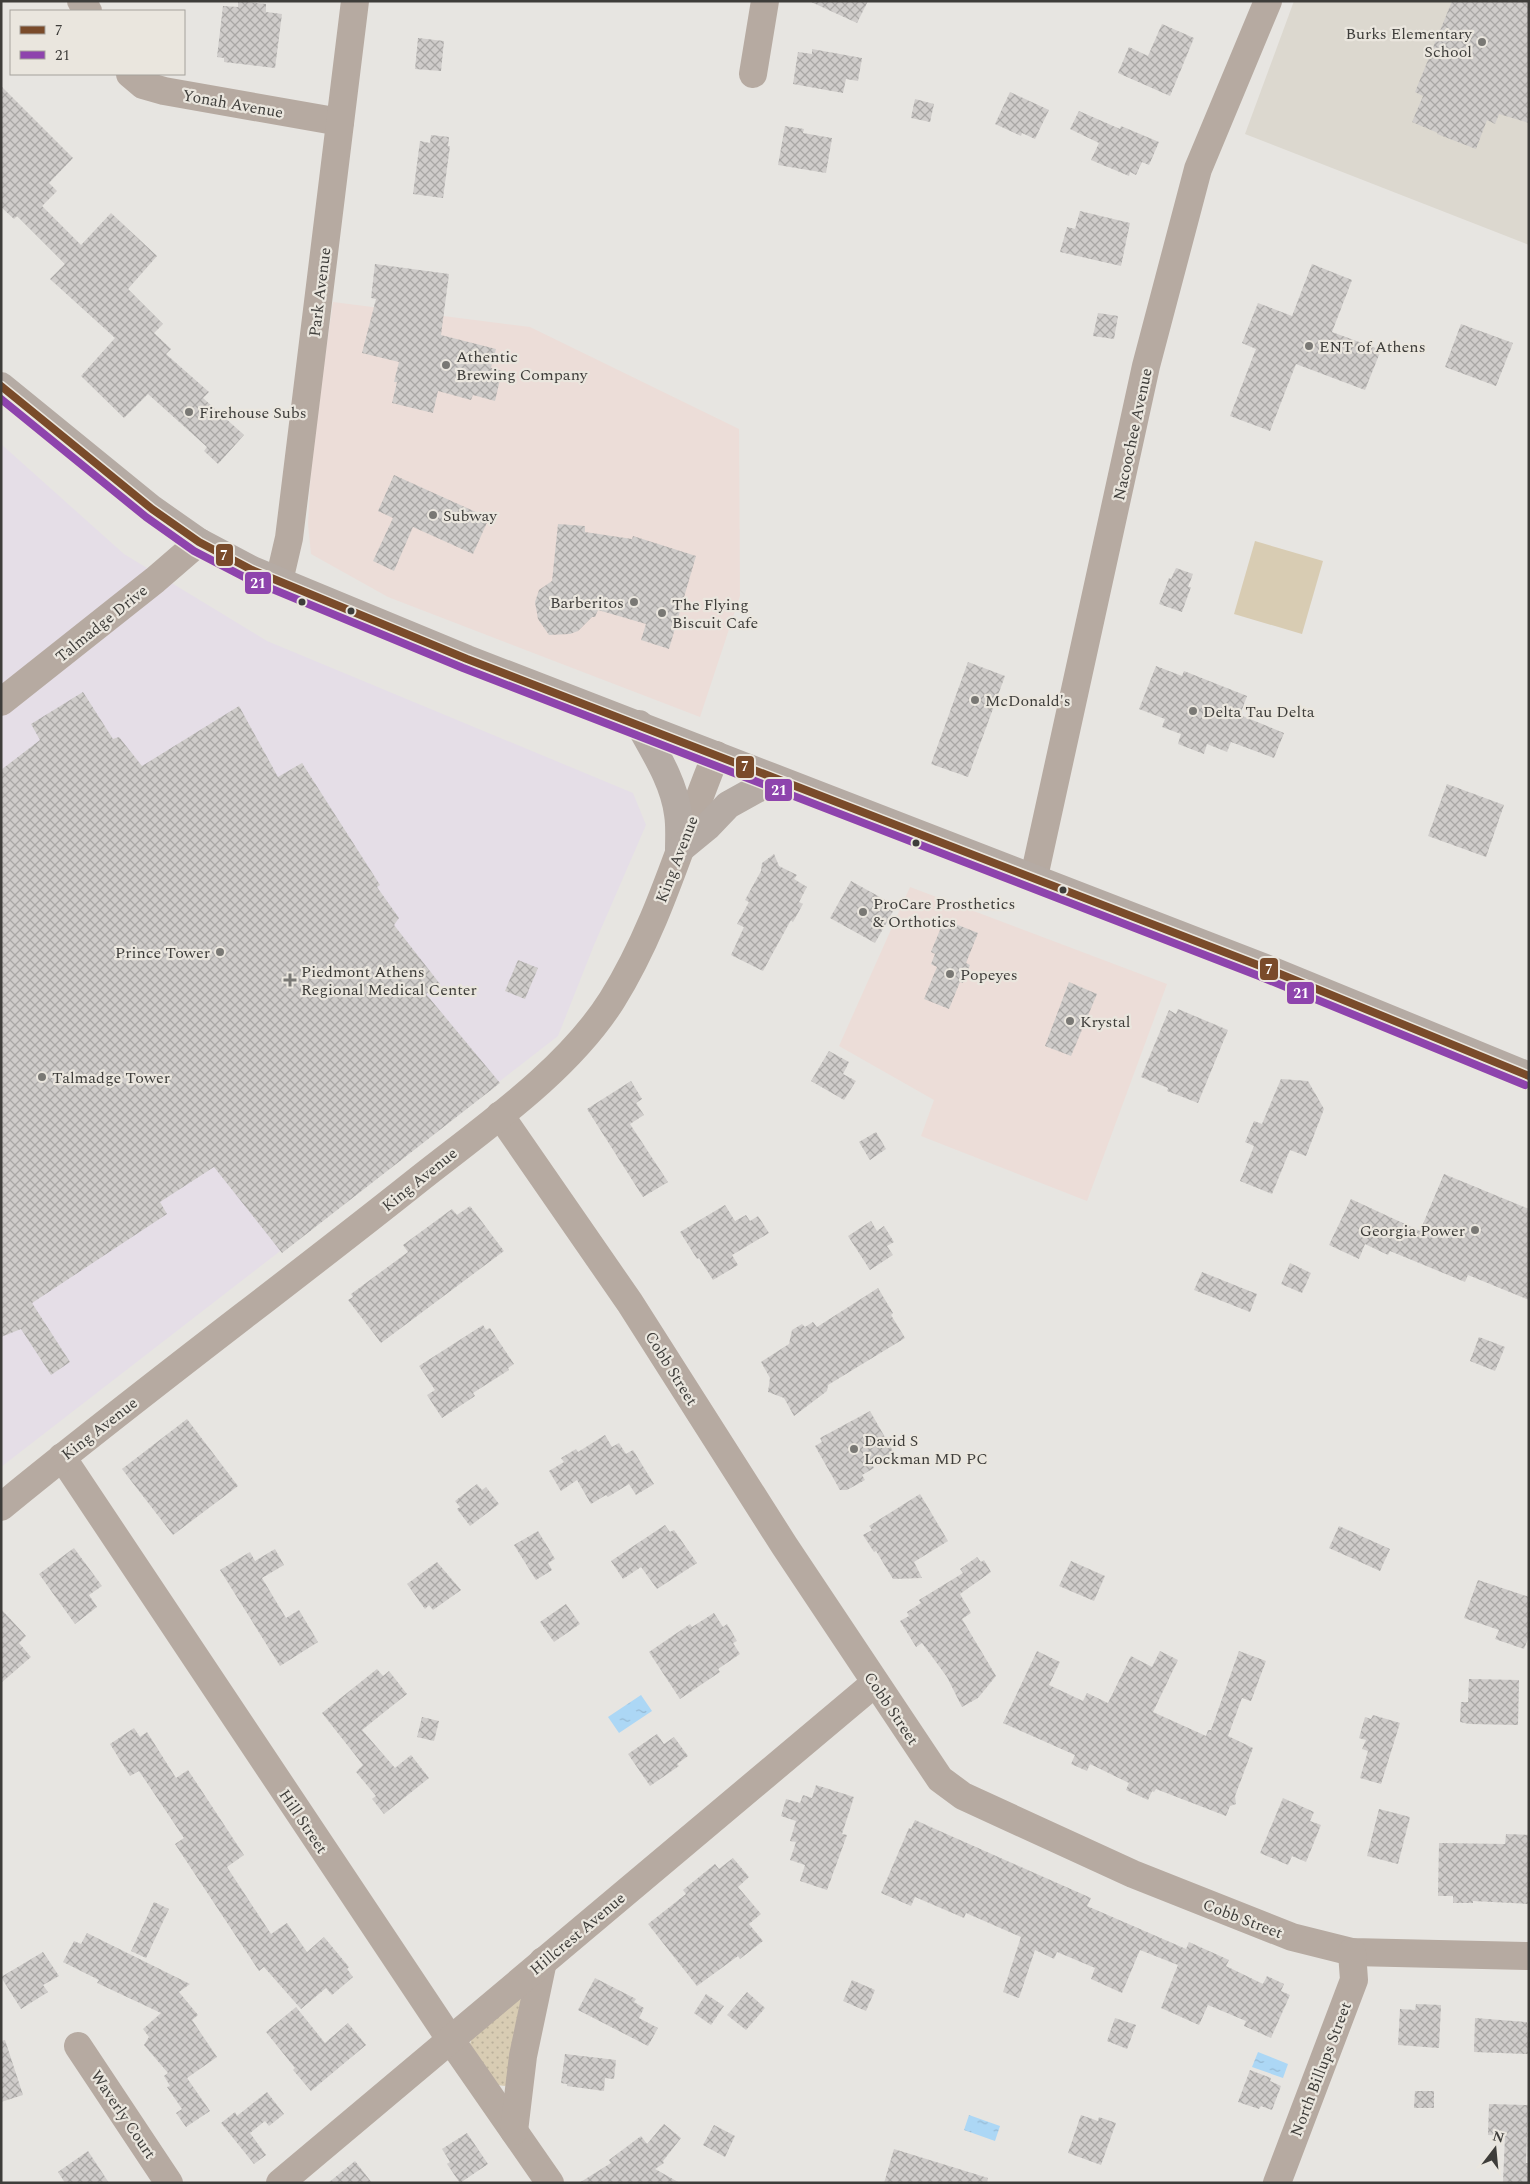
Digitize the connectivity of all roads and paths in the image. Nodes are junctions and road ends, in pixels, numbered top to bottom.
1 (355, 1) edge
2 (765, 1) edge
3 (1268, 1) edge
4 (753, 74) dead end
5 (131, 75) edge
6 (340, 122) junction
7 (1, 386) edge
8 (199, 542) junction
9 (279, 581) junction
10 (1, 702) edge
11 (639, 724) junction
12 (716, 755) junction
13 (775, 779) junction
14 (679, 850) junction
15 (1034, 878) junction
16 (1529, 1076) edge
17 (500, 1114) junction
18 (62, 1457) junction
19 (1, 1507) edge
20 (875, 1684) junction
21 (1352, 1952) junction
22 (1529, 1956) edge
23 (543, 1962) junction
24 (450, 2039) junction
25 (78, 2046) dead end
26 (514, 2131) junction
27 (169, 2183) edge
28 (280, 2183) edge
29 (550, 2183) edge
30 (1277, 2183) edge

1 - 6 street, Park Avenue
2 - 4 street
3 - 15 street, Nacoochee Avenue
5 - 6 street, Yonah Avenue
6 - 9 street, Park Avenue
7 - 8 main road
8 - 9 main road
8 - 10 street, Talmadge Drive
9 - 11 main road
11 - 12 main road
11 - 14 main road
12 - 13 main road
12 - 14 street, King Avenue
13 - 14 main road
13 - 15 main road
14 - 17 street, King Avenue
15 - 16 main road
17 - 18 street, King Avenue
17 - 20 street, Cobb Street
18 - 19 street, King Avenue
18 - 24 street, Hill Street
20 - 21 street, Cobb Street
20 - 23 street, Hillcrest Avenue
21 - 22 street, Cobb Street
21 - 30 street, North Billups Street
23 - 24 street, Hillcrest Avenue
23 - 26 street
24 - 26 street, Hill Street
24 - 28 street, Hillcrest Avenue
25 - 27 street, Waverly Court
26 - 29 street, Hill Street

